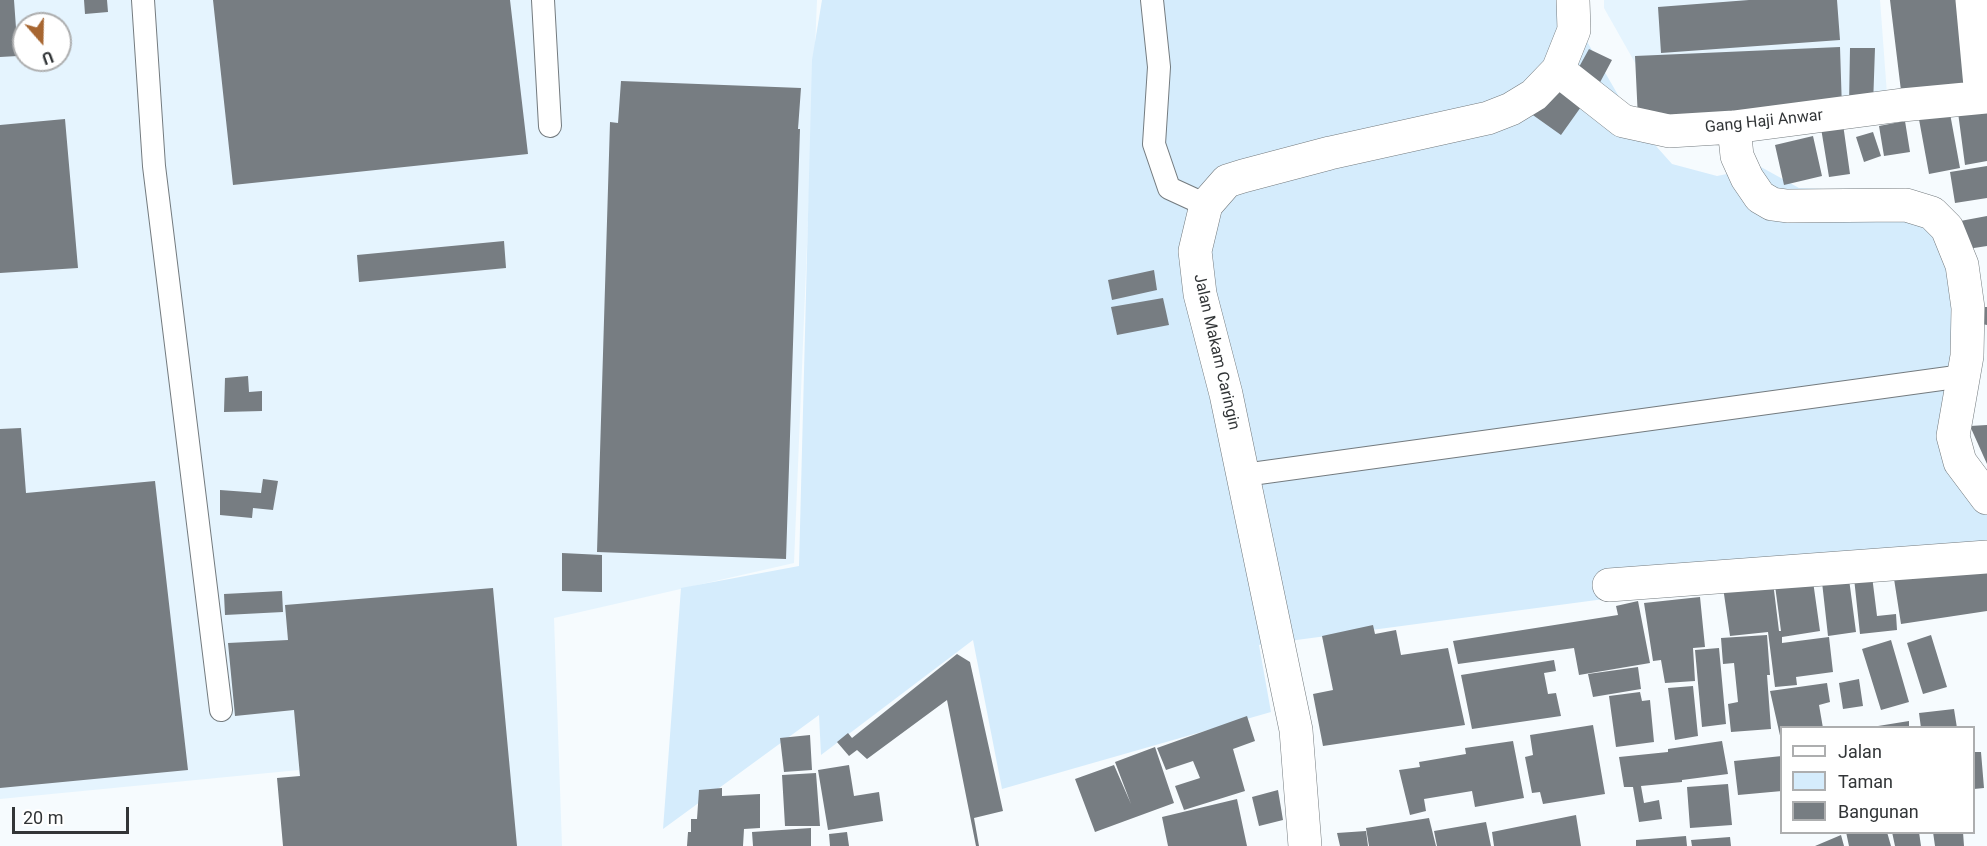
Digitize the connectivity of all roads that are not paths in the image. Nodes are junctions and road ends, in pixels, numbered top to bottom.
1 (143, 0) edge
2 (543, 0) edge
3 (1152, 0) edge
4 (1573, 0) edge
5 (1972, 0) edge
6 (1558, 70) junction
7 (1984, 97) edge
8 (550, 126) dead end
9 (1734, 128) junction
10 (1206, 205) junction
11 (1974, 268) edge
12 (1963, 376) junction
13 (1244, 475) junction
14 (1987, 498) edge
15 (1987, 557) edge
16 (1609, 585) dead end
17 (221, 710) dead end
18 (1305, 846) edge

1 - 17 lane
2 - 8 lane
3 - 10 lane
4 - 6 street, Jalan Makam Caringin
5 - 7 street
6 - 9 street, Gang Haji Anwar
6 - 10 street, Jalan Makam Caringin
7 - 9 street, Gang Haji Anwar
9 - 11 street
10 - 13 street, Jalan Makam Caringin
11 - 12 street
12 - 13 lane
12 - 14 street
13 - 18 street, Jalan Makam Caringin
15 - 16 street

